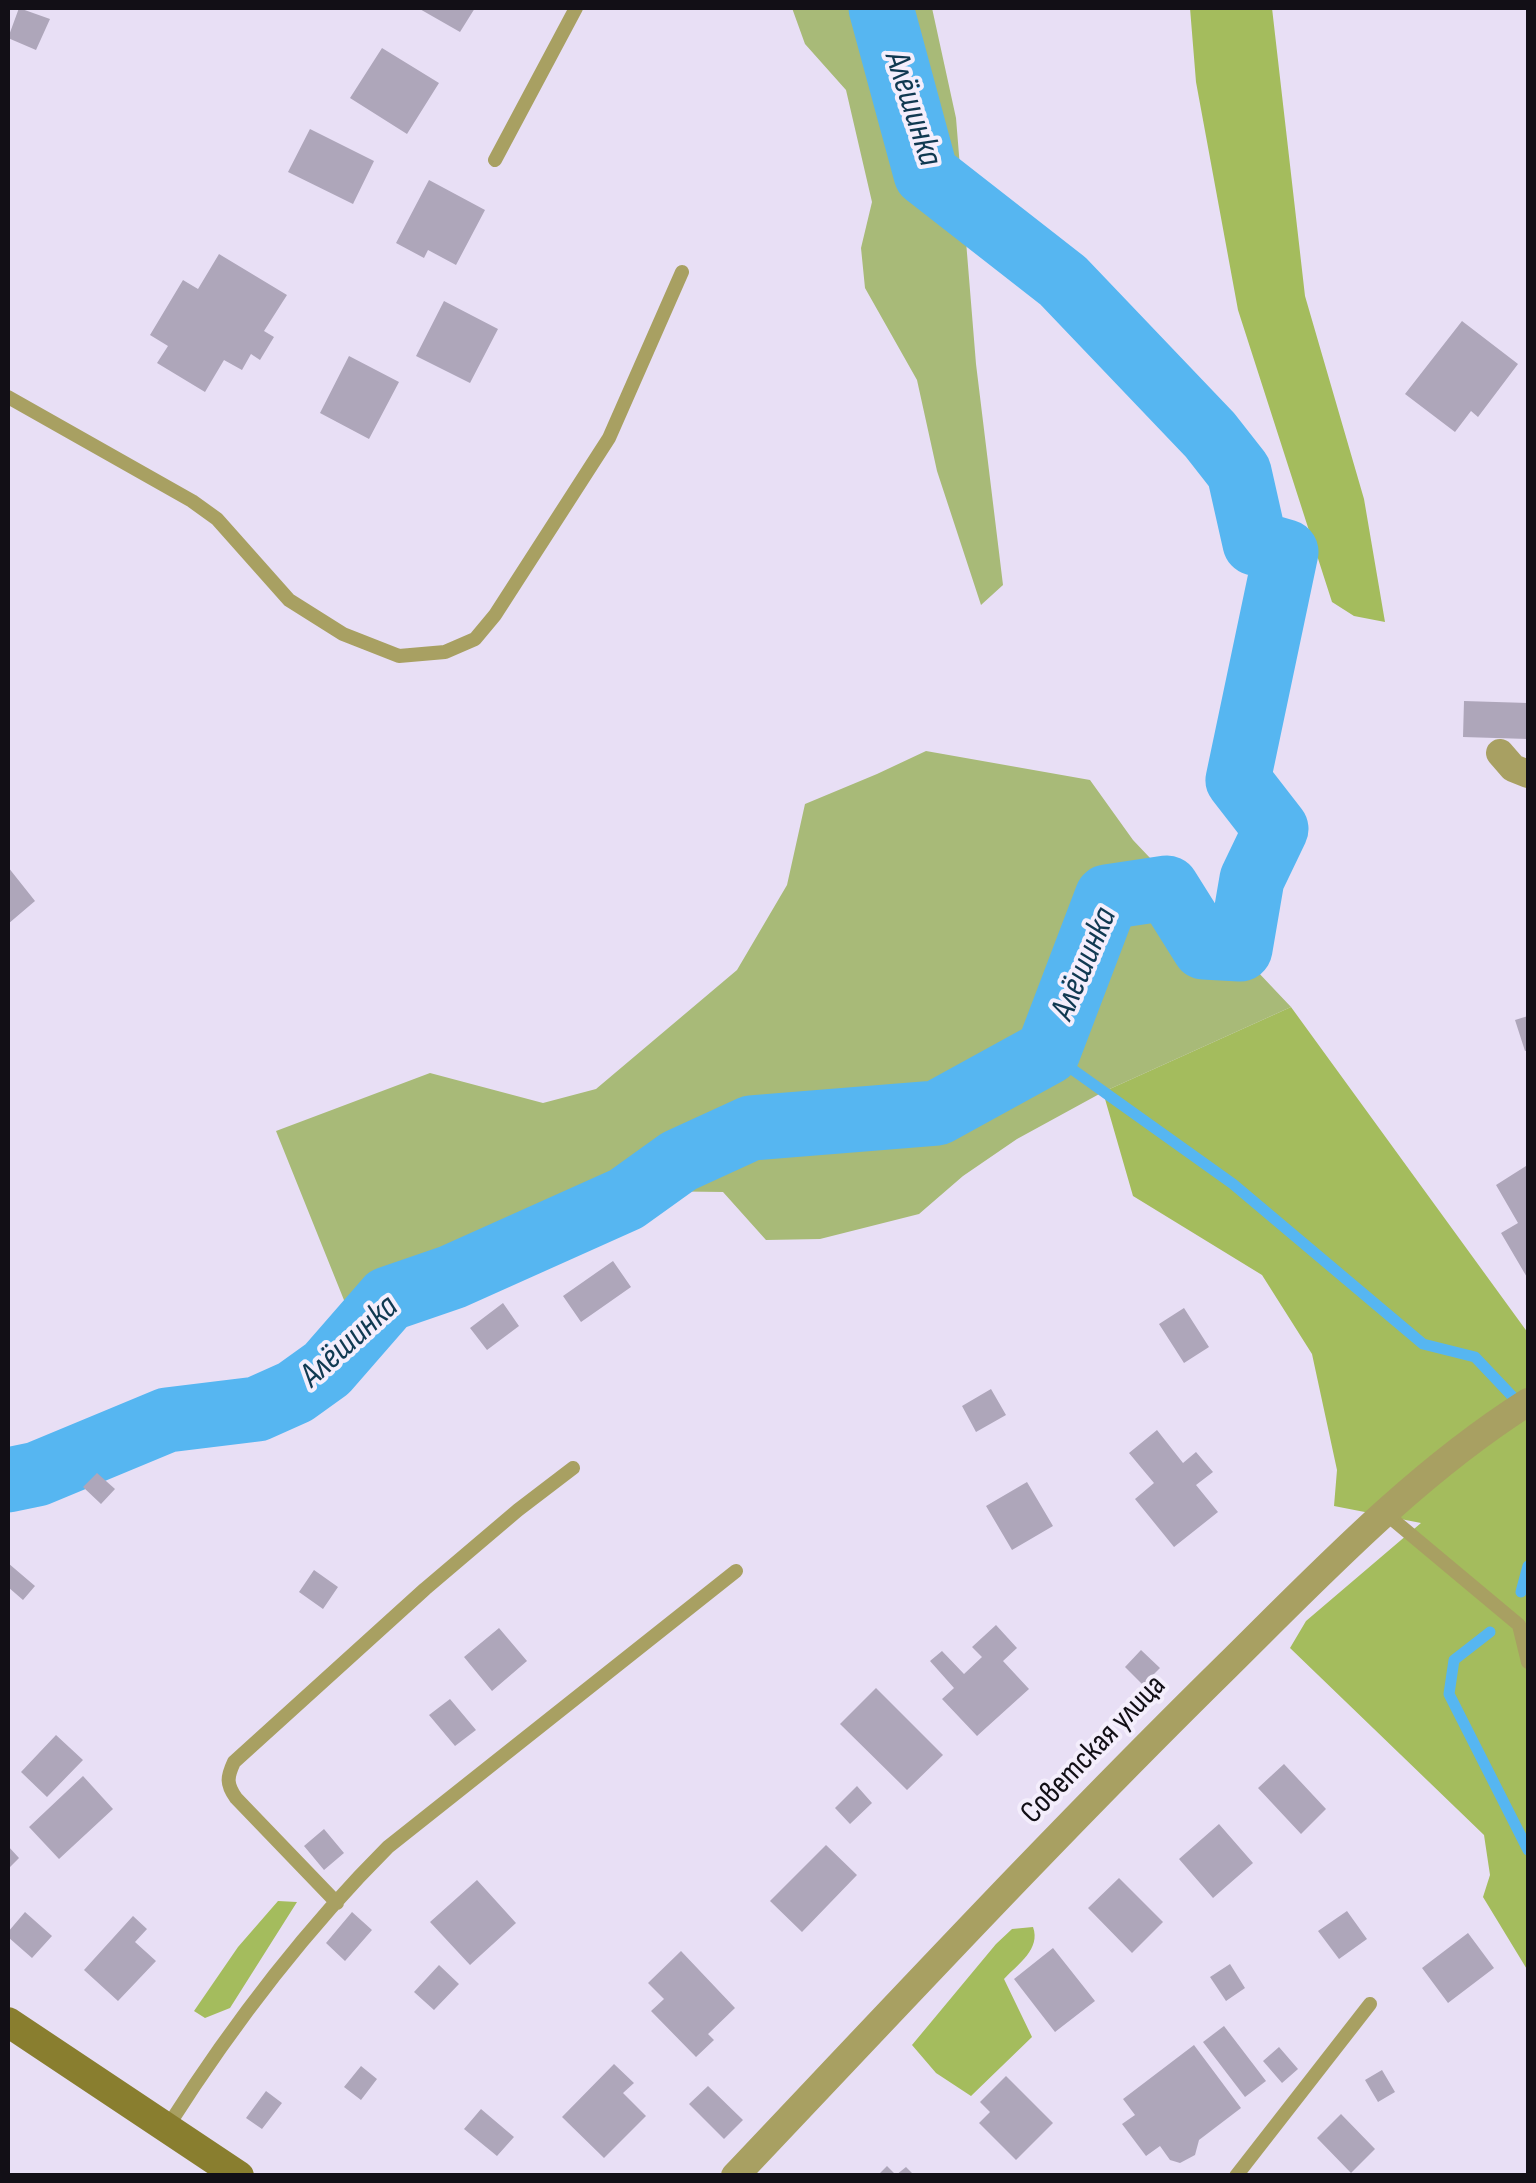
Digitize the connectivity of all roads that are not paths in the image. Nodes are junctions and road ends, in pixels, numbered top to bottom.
1 (576, 8) edge
2 (496, 160) dead end
3 (682, 272) dead end
4 (8, 397) edge
5 (1500, 754) dead end
6 (1528, 774) edge
7 (1528, 1402) edge
8 (573, 1468) dead end
9 (1385, 1512) junction
10 (736, 1571) dead end
11 (1528, 1662) edge
12 (336, 1903) junction
13 (1370, 2004) dead end
14 (8, 2022) edge
15 (168, 2126) junction
16 (240, 2176) edge
17 (735, 2176) edge
18 (1236, 2176) edge

1 - 2 lane
3 - 4 lane
5 - 6 street
7 - 9 street, Советская улица
8 - 12 lane
9 - 11 lane
9 - 17 street, Советская улица
10 - 12 lane
12 - 15 lane
13 - 18 lane
14 - 15 main road
15 - 16 main road

